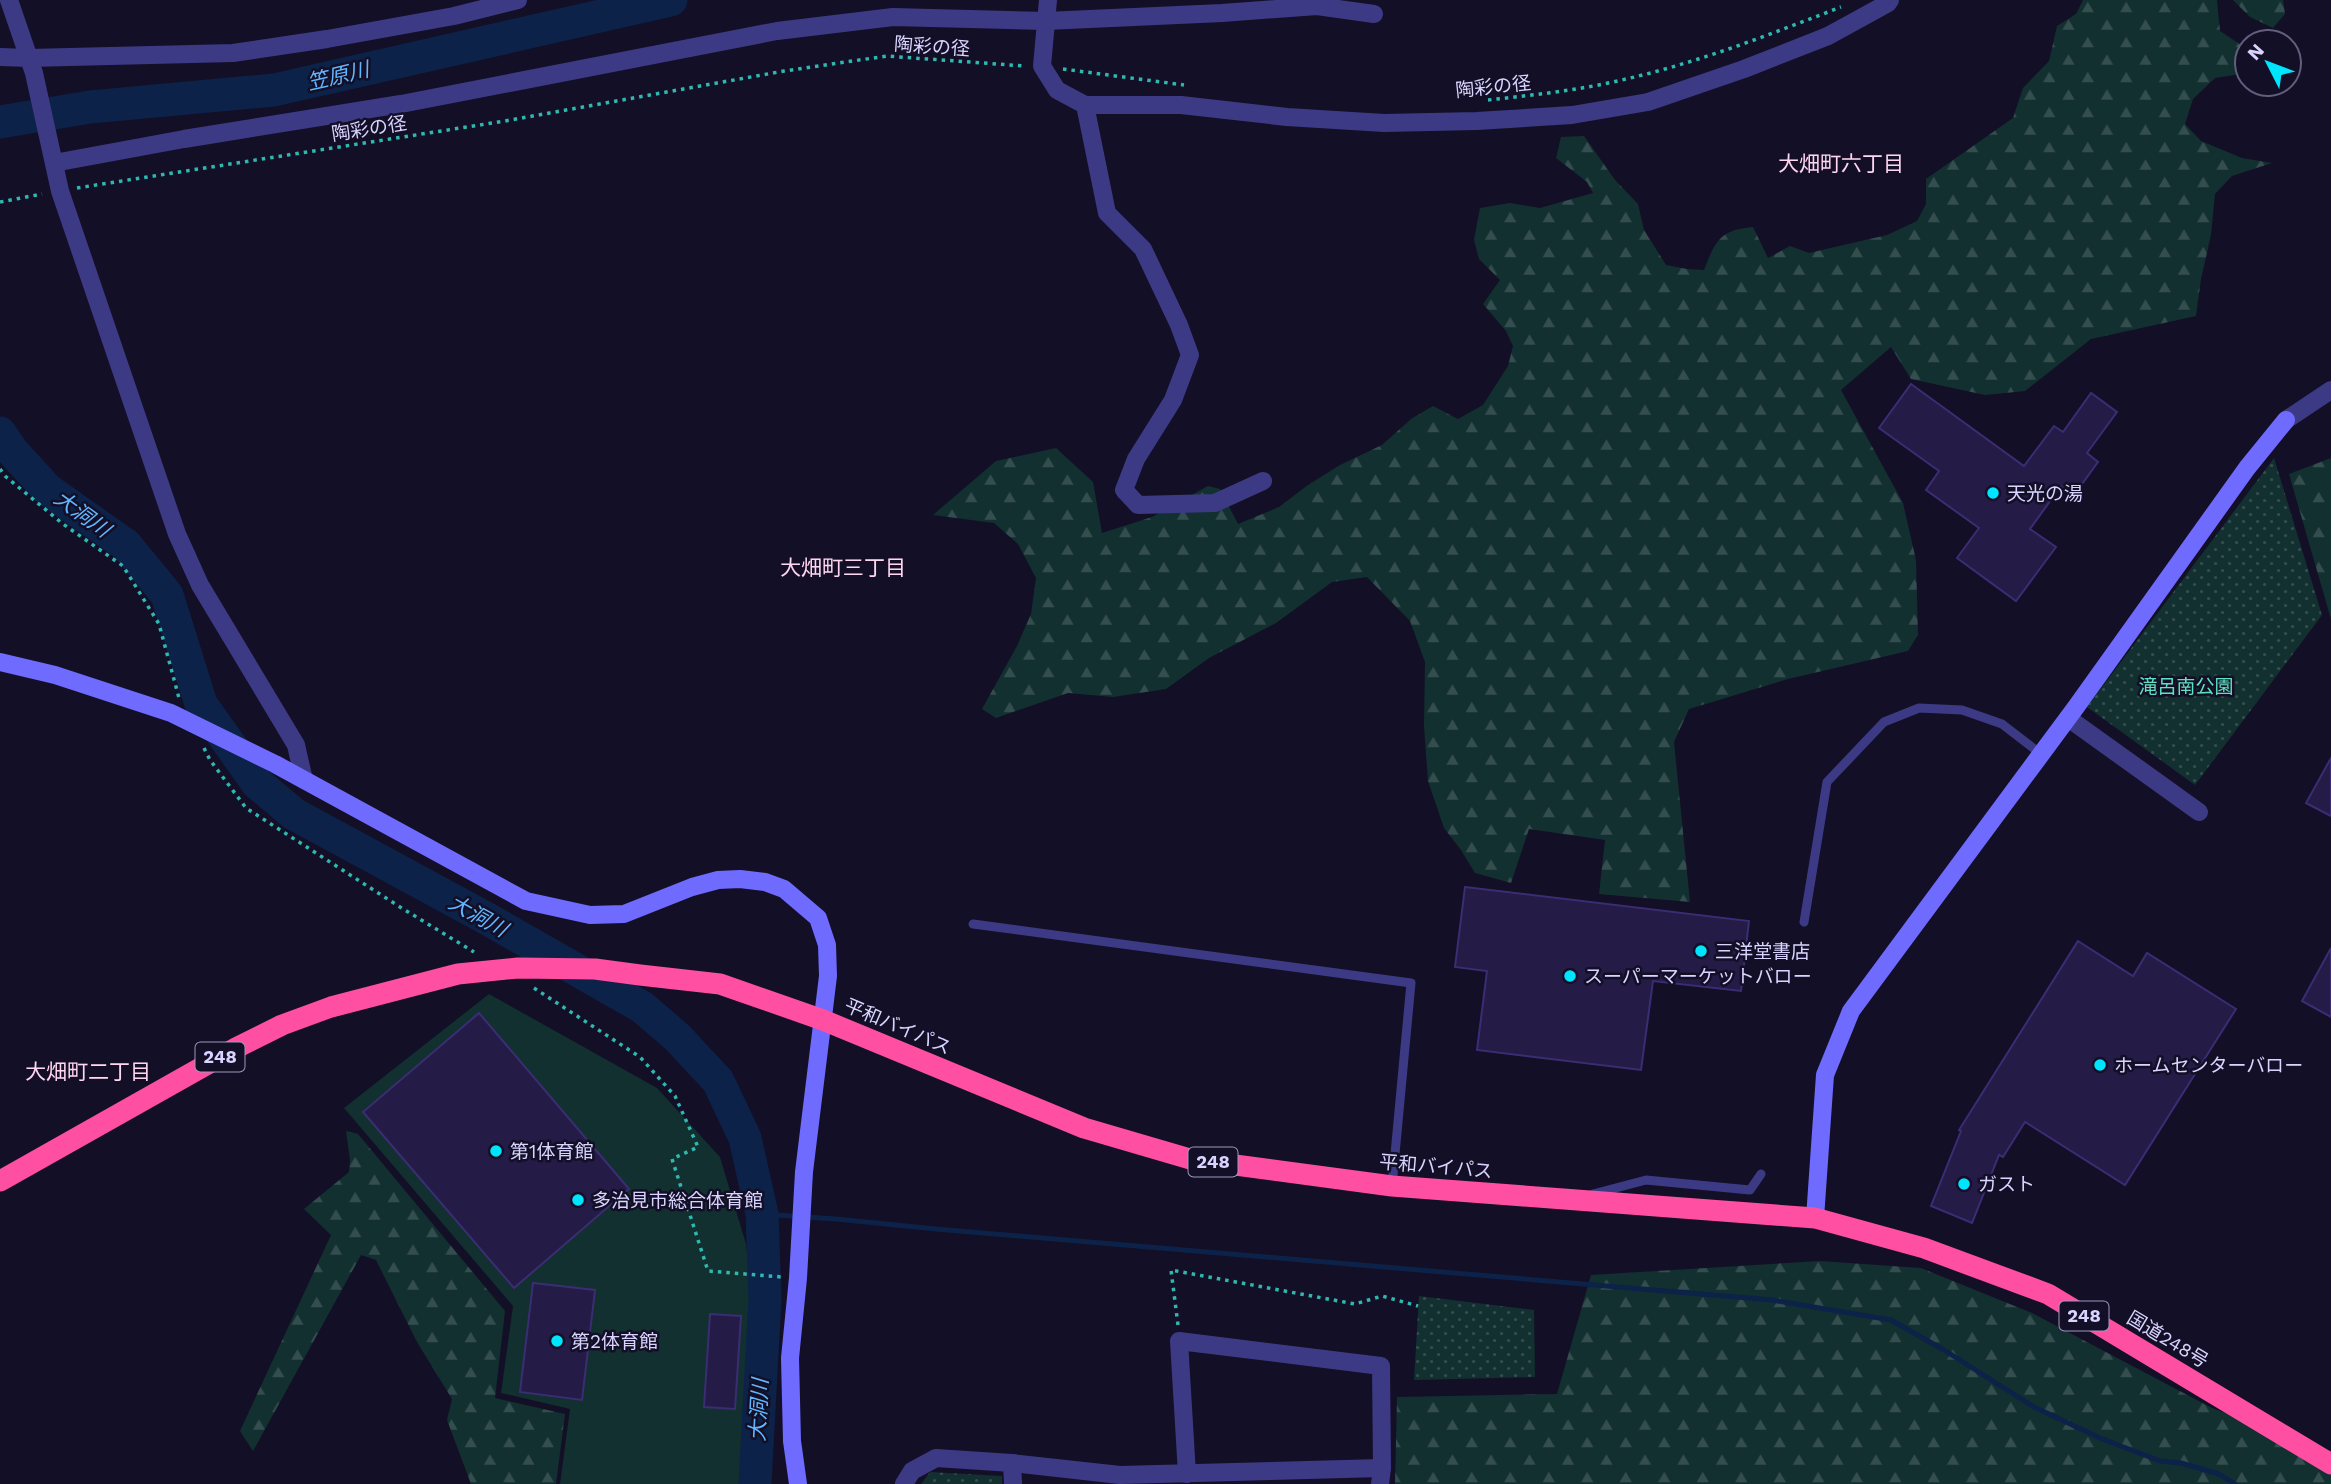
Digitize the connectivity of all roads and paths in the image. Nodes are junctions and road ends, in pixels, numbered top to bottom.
1 (9, 0) edge
2 (518, 0) edge
3 (1048, 0) edge
4 (1890, 0) edge
5 (1848, 4) dead end
6 (453, 8) edge
7 (1374, 14) dead end
8 (1046, 21) junction
9 (0, 57) edge
10 (31, 66) junction
11 (1042, 66) junction
12 (1189, 86) dead end
13 (1484, 101) dead end
14 (1085, 105) junction
15 (54, 163) junction
16 (60, 191) junction
17 (0, 202) edge
18 (2331, 390) edge
19 (0, 469) edge
20 (1263, 481) dead end
21 (0, 662) edge
22 (177, 709) junction
23 (2068, 718) junction
24 (199, 738) dead end
25 (2041, 754) junction
26 (304, 780) junction
27 (2199, 812) dead end
28 (1804, 922) dead end
29 (973, 924) dead end
30 (478, 955) dead end
31 (524, 982) dead end
32 (824, 1020) junction
33 (1761, 1174) dead end
34 (0, 1181) edge
35 (1392, 1186) junction
36 (1571, 1199) junction
37 (1815, 1218) junction
38 (773, 1276) dead end
39 (1418, 1306) dead end
40 (1180, 1341) junction
41 (1012, 1463) junction
42 (2331, 1464) edge
43 (1187, 1474) junction
44 (1381, 1476) edge
45 (1120, 1480) edge
46 (798, 1484) edge
47 (904, 1484) edge
48 (1013, 1484) edge

1 - 10 street
2 - 6 street
3 - 8 street
4 - 14 street
5 - 13 path, 陶彩の径
6 - 10 street
7 - 8 street
8 - 11 street
8 - 15 street
9 - 10 street
10 - 15 street
11 - 12 path, 陶彩の径
11 - 14 street
11 - 16 path, 陶彩の径
14 - 20 street
15 - 16 street
16 - 17 path, 陶彩の径
16 - 26 street
18 - 23 street
19 - 22 path
21 - 22 street
22 - 26 street
23 - 25 street
23 - 27 street
24 - 30 path
25 - 28 lane
25 - 37 street
26 - 32 street
29 - 35 lane
31 - 38 path
32 - 34 highway, 平和バイパス / 248
32 - 35 highway, 平和バイパス / 248
32 - 46 street
33 - 36 lane
35 - 36 highway, 平和バイパス / 248
36 - 37 highway, 平和バイパス / 248
37 - 42 highway, 国道248号 / 248
39 - 40 path
40 - 43 street
40 - 44 street
41 - 45 street
41 - 47 street
41 - 48 street
43 - 44 street
43 - 45 street

